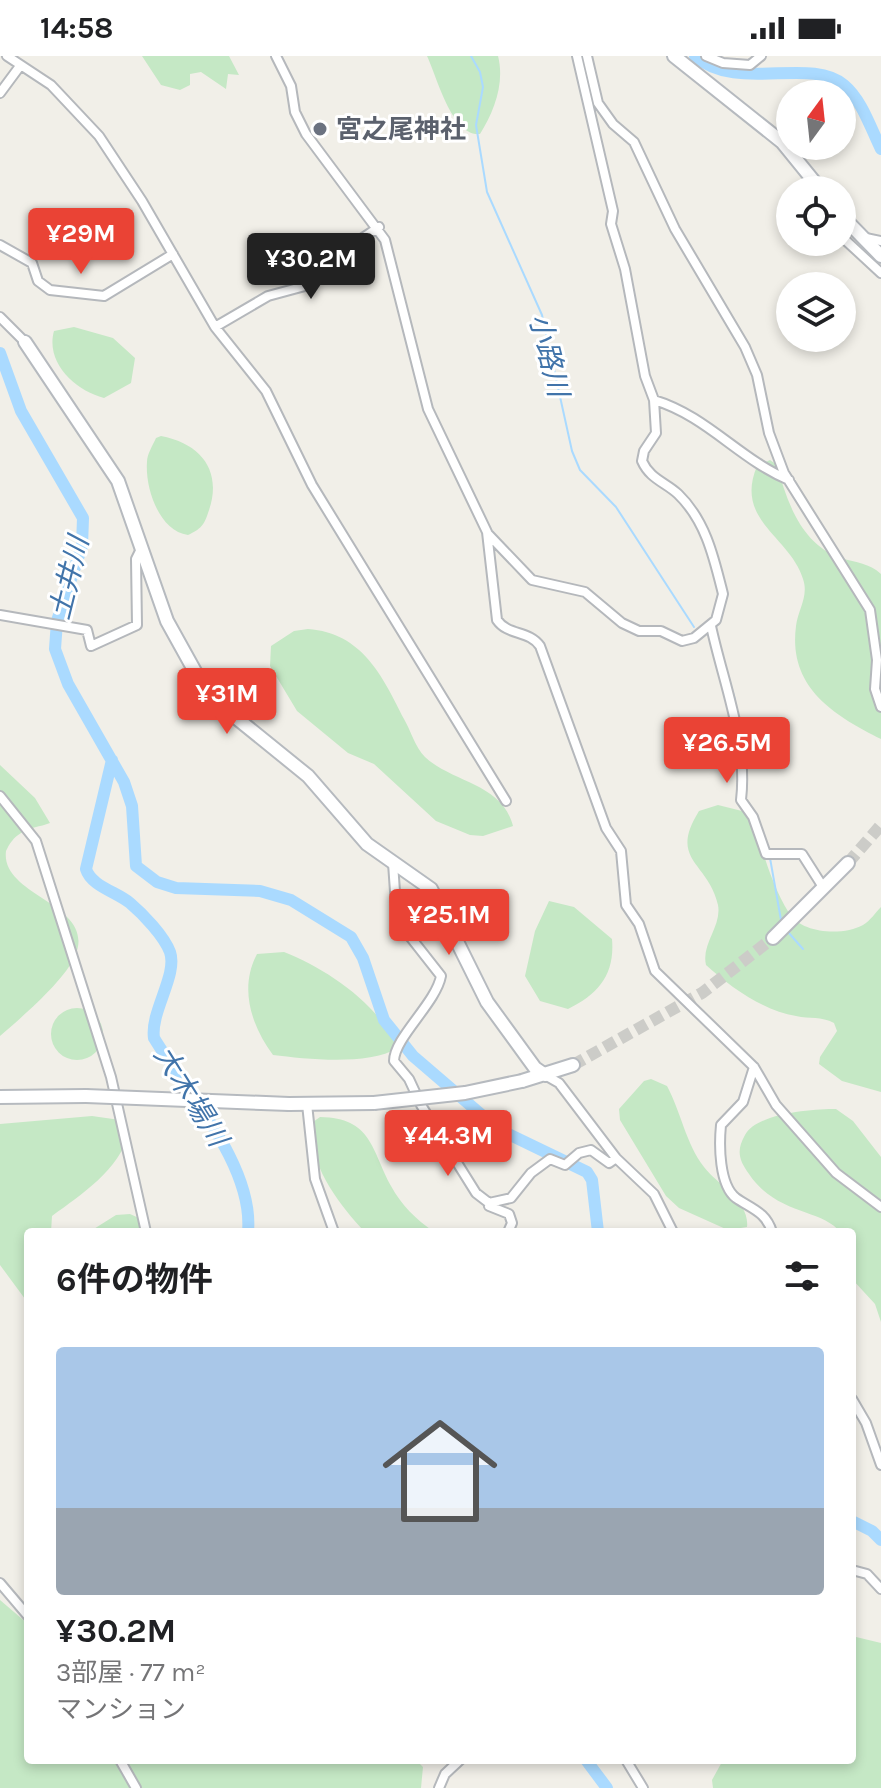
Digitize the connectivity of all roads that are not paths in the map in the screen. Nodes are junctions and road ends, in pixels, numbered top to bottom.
1 (7, 56) edge
2 (276, 56) edge
3 (577, 56) edge
4 (587, 56) edge
5 (674, 56) edge
6 (706, 56) edge
7 (761, 56) edge
8 (20, 66) junction
9 (0, 93) edge
10 (810, 176) edge
11 (379, 227) junction
12 (856, 232) edge
13 (860, 237) junction
14 (881, 241) edge
15 (0, 245) edge
16 (856, 250) edge
17 (173, 254) junction
18 (881, 256) edge
19 (881, 273) edge
20 (0, 317) edge
21 (215, 327) junction
22 (25, 342) joint
23 (654, 400) junction
24 (789, 480) junction
25 (487, 532) junction
26 (141, 549) junction
27 (0, 615) edge
28 (711, 626) junction
29 (881, 707) edge
30 (0, 796) edge
31 (506, 801) dead end
32 (393, 863) junction
33 (848, 863) tunnel mouth
34 (823, 887) junction
35 (773, 938) tunnel mouth
36 (573, 1065) tunnel mouth
37 (754, 1067) junction
38 (545, 1075) junction
39 (0, 1097) edge
40 (307, 1104) junction
41 (616, 1158) junction
42 (482, 1200) junction
43 (881, 1207) edge
44 (145, 1228) edge
45 (333, 1228) edge
46 (510, 1228) edge
47 (671, 1228) edge
48 (770, 1228) edge
49 (856, 1406) edge
50 (881, 1465) edge
51 (856, 1571) edge
52 (0, 1583) edge
53 (881, 1589) edge
54 (24, 1611) edge
55 (122, 1764) edge
56 (456, 1764) edge
57 (628, 1764) edge
58 (136, 1788) edge
59 (439, 1788) edge
60 (643, 1788) edge

1 - 8 street
2 - 11 street
3 - 23 street
4 - 24 street
5 - 10 street
6 - 7 street
8 - 9 street
8 - 17 street
11 - 21 street
11 - 25 street
12 - 13 street
13 - 14 street
13 - 18 street
15 - 17 street
16 - 19 street
17 - 21 street
20 - 22 street
21 - 31 street
22 - 26 street
23 - 24 street
23 - 28 street
24 - 29 street
25 - 28 street
25 - 37 street
26 - 27 street
26 - 32 street
28 - 34 street
30 - 44 street
32 - 38 street
32 - 42 street
33 - 34 street
34 - 35 street
36 - 38 street
37 - 43 street
37 - 48 street
38 - 40 street, bridge
38 - 41 street
39 - 40 street, bridge
40 - 45 street
41 - 42 street
41 - 47 street
42 - 46 street
49 - 50 street
51 - 53 street
52 - 54 street
55 - 58 street
56 - 59 street
57 - 60 street

